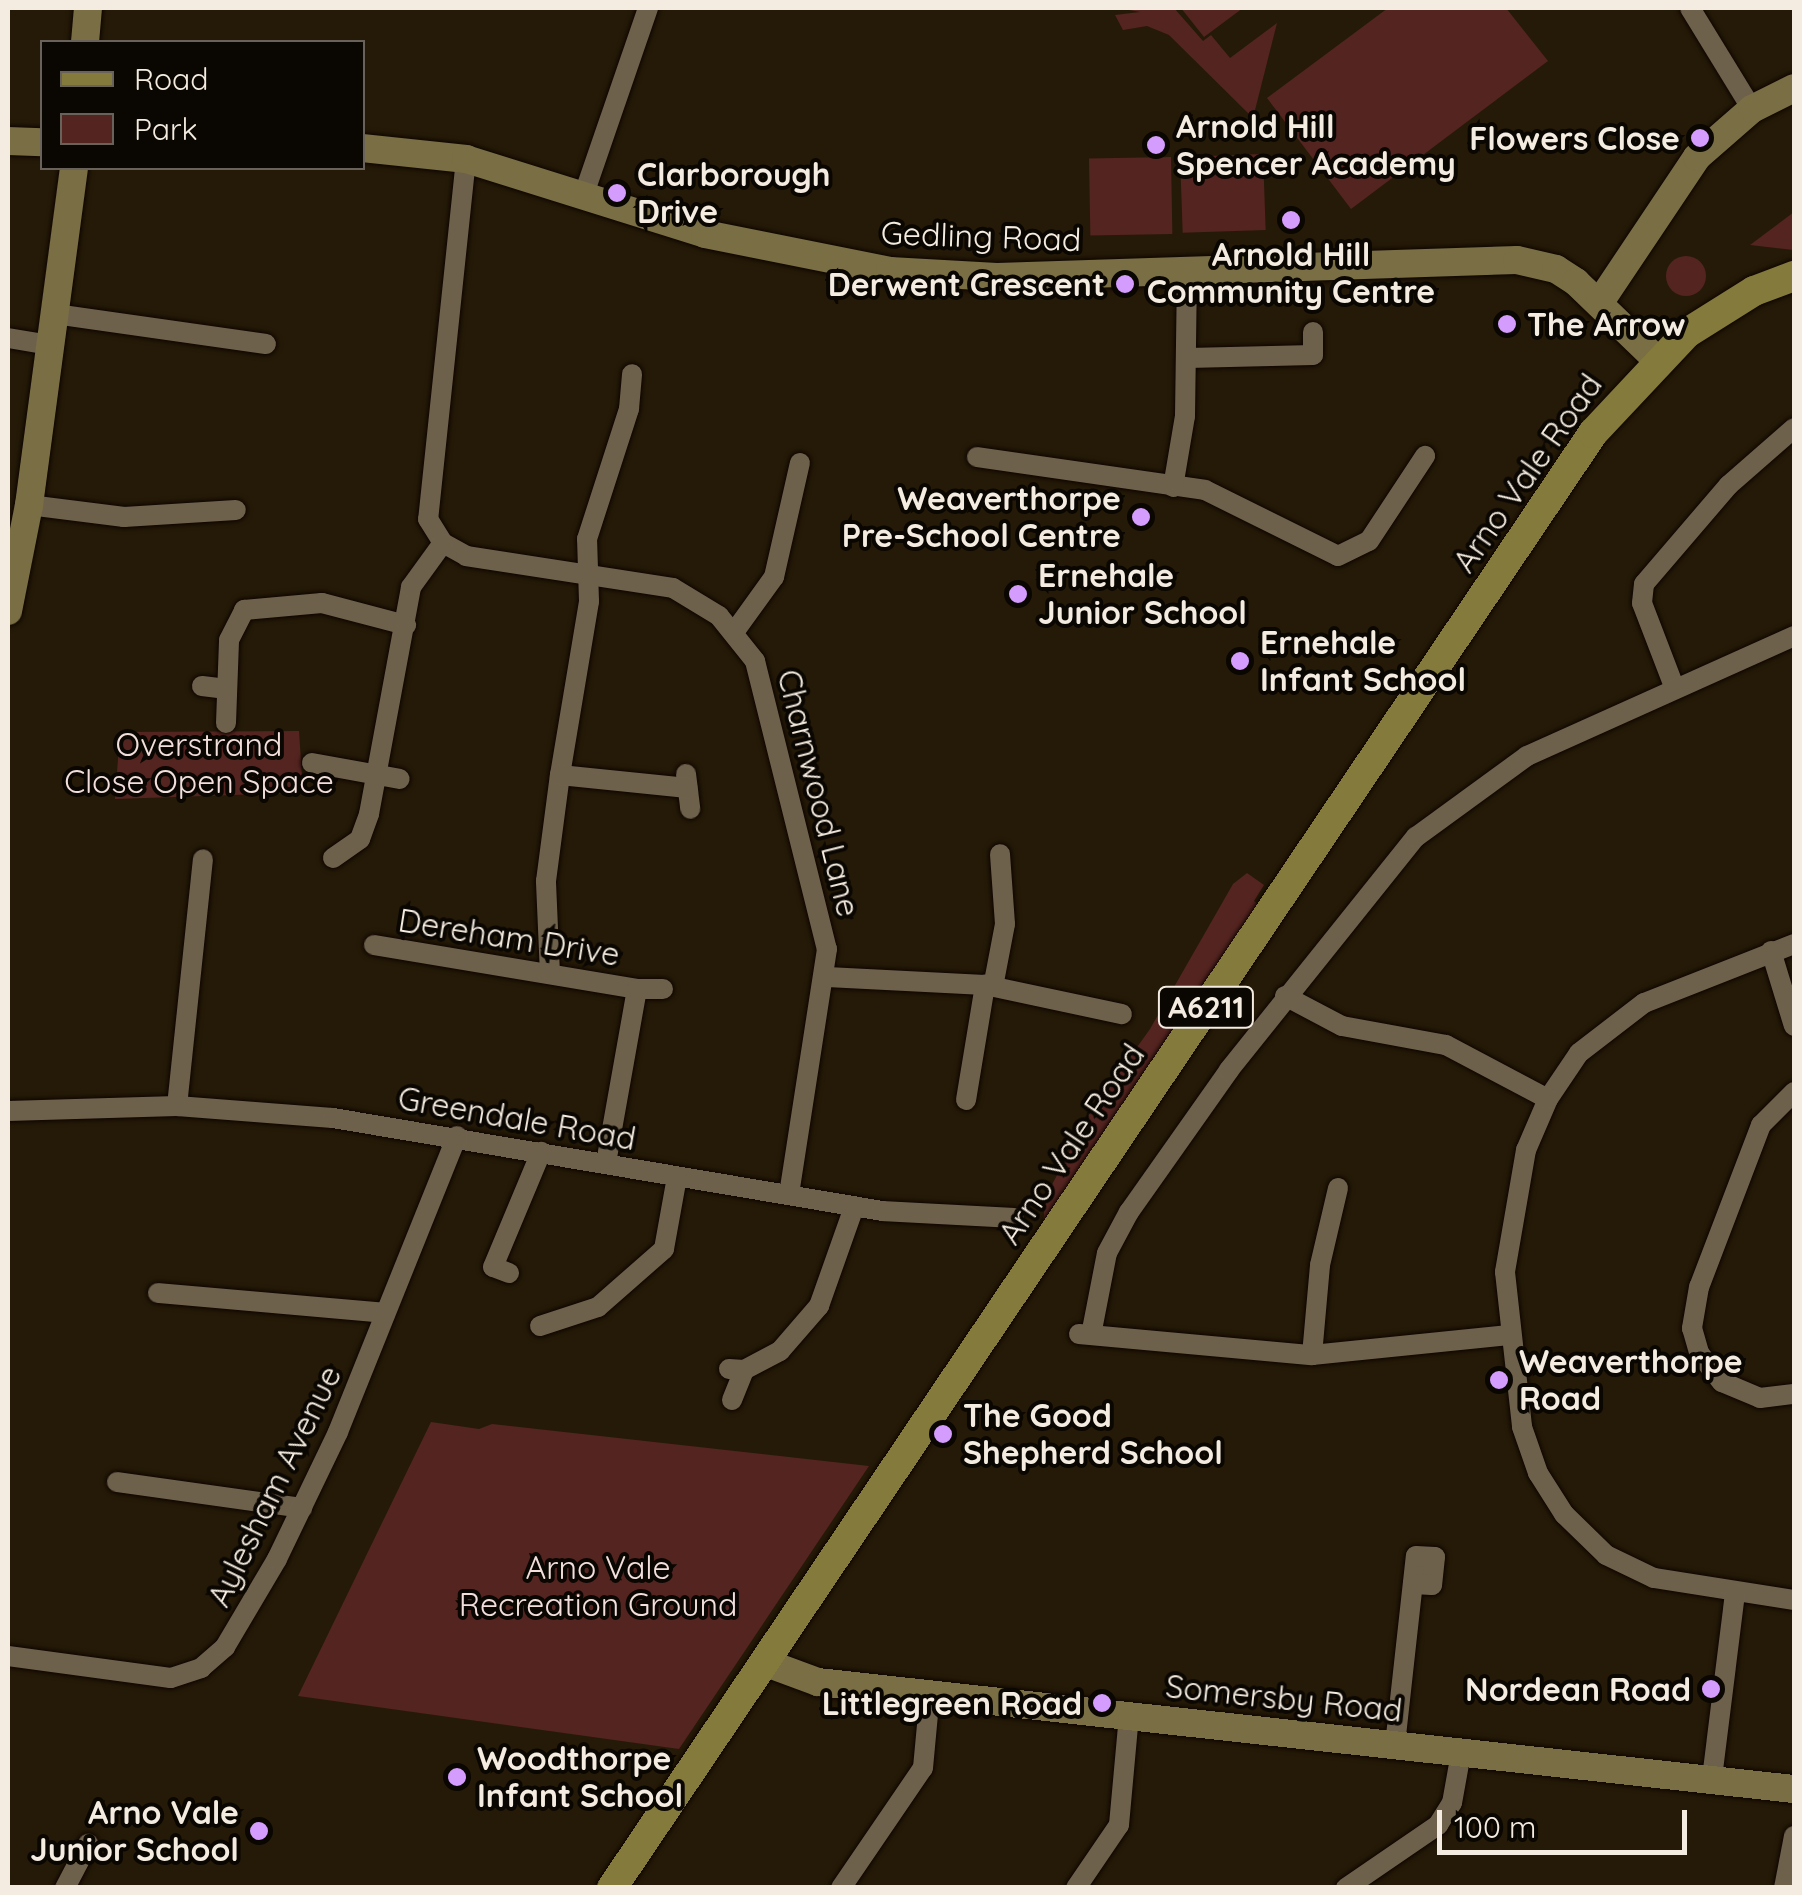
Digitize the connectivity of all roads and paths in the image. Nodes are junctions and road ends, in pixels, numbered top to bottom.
1 (88, 8) edge
2 (648, 8) edge
3 (1690, 8) edge
4 (86, 40) edge
5 (1794, 88) edge
6 (1752, 109) junction
7 (8, 141) edge
8 (40, 142) edge
9 (365, 148) edge
10 (466, 159) junction
11 (74, 170) edge
12 (584, 194) junction
13 (1187, 271) junction
14 (1794, 276) edge
15 (1600, 302) junction
16 (55, 314) junction
17 (1313, 332) dead end
18 (8, 338) edge
19 (266, 342) dead end
20 (50, 345) junction
21 (1662, 355) junction
22 (1188, 358) junction
23 (632, 374) dead end
24 (1794, 428) edge
25 (1425, 456) dead end
26 (977, 457) dead end
27 (801, 463) dead end
28 (1173, 488) junction
29 (220, 489) dead end
30 (29, 505) junction
31 (443, 543) junction
32 (588, 574) junction
33 (8, 612) edge
34 (406, 626) junction
35 (735, 631) junction
36 (1794, 636) edge
37 (202, 686) dead end
38 (1675, 688) junction
39 (227, 689) junction
40 (226, 723) dead end
41 (312, 762) dead end
42 (560, 776) junction
43 (400, 779) dead end
44 (375, 782) junction
45 (687, 790) dead end
46 (1000, 854) dead end
47 (333, 858) dead end
48 (202, 859) dead end
49 (1023, 884) dead end
50 (1000, 887) junction
51 (1794, 944) edge
52 (374, 946) dead end
53 (1771, 951) junction
54 (550, 974) junction
55 (827, 978) junction
56 (989, 986) junction
57 (638, 989) junction
58 (664, 989) dead end
59 (1285, 996) junction
60 (1122, 1014) dead end
61 (1794, 1026) edge
62 (992, 1087) dead end
63 (1794, 1092) edge
64 (1548, 1100) junction
65 (177, 1106) junction
66 (8, 1111) edge
67 (457, 1136) junction
68 (541, 1152) junction
69 (606, 1164) junction
70 (678, 1177) junction
71 (789, 1195) junction
72 (1358, 1202) dead end
73 (854, 1207) junction
74 (1000, 1213) dead end
75 (509, 1273) dead end
76 (158, 1293) dead end
77 (385, 1314) junction
78 (552, 1318) dead end
79 (1508, 1335) junction
80 (1312, 1355) junction
81 (1794, 1394) edge
82 (732, 1400) dead end
83 (118, 1480) dead end
84 (302, 1508) junction
85 (1413, 1584) dead end
86 (1735, 1594) junction
87 (1794, 1600) edge
88 (8, 1656) edge
89 (768, 1664) junction
90 (930, 1693) junction
91 (1129, 1716) junction
92 (1395, 1745) junction
93 (1461, 1753) junction
94 (1712, 1778) junction
95 (1794, 1788) edge
96 (1794, 1836) edge
97 (88, 1844) dead end
98 (65, 1888) edge
99 (612, 1888) edge
100 (842, 1888) edge
101 (1076, 1888) edge
102 (1346, 1888) edge
103 (1784, 1888) edge

1 - 4 street
2 - 12 street
3 - 6 street
5 - 6 street
6 - 15 street
7 - 8 street
9 - 10 street, Gedling Road
10 - 12 street, Gedling Road
10 - 31 street
11 - 16 street
12 - 13 street, Gedling Road
13 - 15 street, Gedling Road
13 - 22 street
14 - 21 main road, A6211
15 - 21 street, Gedling Road
16 - 19 street
16 - 20 street
17 - 22 street
18 - 20 street
20 - 30 street
21 - 89 main road, Arno Vale Road / A6211
22 - 28 street
23 - 32 street
24 - 38 street
25 - 28 street
26 - 28 street
27 - 35 street
29 - 30 street
30 - 33 street
31 - 32 street, Charnwood Lane
31 - 34 street
32 - 35 street, Charnwood Lane
32 - 42 street
34 - 39 street
34 - 44 street
35 - 55 street, Charnwood Lane
36 - 38 street
37 - 39 street
38 - 59 street
39 - 40 street
41 - 44 street
42 - 45 street
42 - 54 street
43 - 44 street
44 - 47 street
46 - 50 street
48 - 65 street
49 - 50 street
50 - 56 street
51 - 53 street
52 - 54 street, Dereham Drive
53 - 61 street
53 - 64 street
54 - 57 street, Dereham Drive
55 - 56 street
55 - 71 street, Charnwood Lane
56 - 60 street
56 - 62 street
57 - 58 street
57 - 69 street, Dereham Drive
59 - 64 street
59 - 80 street
63 - 81 street
64 - 79 street
65 - 66 street, Greendale Road
65 - 67 street, Greendale Road
67 - 68 street, Greendale Road
67 - 77 street, Aylesham Avenue
68 - 69 street, Greendale Road
68 - 75 street
69 - 70 street, Greendale Road
70 - 71 street, Greendale Road
70 - 78 street
71 - 73 street, Greendale Road
72 - 80 street
73 - 74 street, Greendale Road
73 - 82 street
76 - 77 street
77 - 84 street, Aylesham Avenue
79 - 80 street
79 - 86 street
83 - 84 street
84 - 88 street, Aylesham Avenue
85 - 92 street
86 - 87 street
86 - 94 street
89 - 90 street, Somersby Road
89 - 99 main road, Arno Vale Road / A6211
90 - 91 street, Somersby Road
90 - 100 street
91 - 92 street, Somersby Road
91 - 101 street
92 - 93 street, Somersby Road
93 - 94 street, Somersby Road
93 - 102 street
94 - 95 street, Somersby Road
96 - 103 street
97 - 98 street

